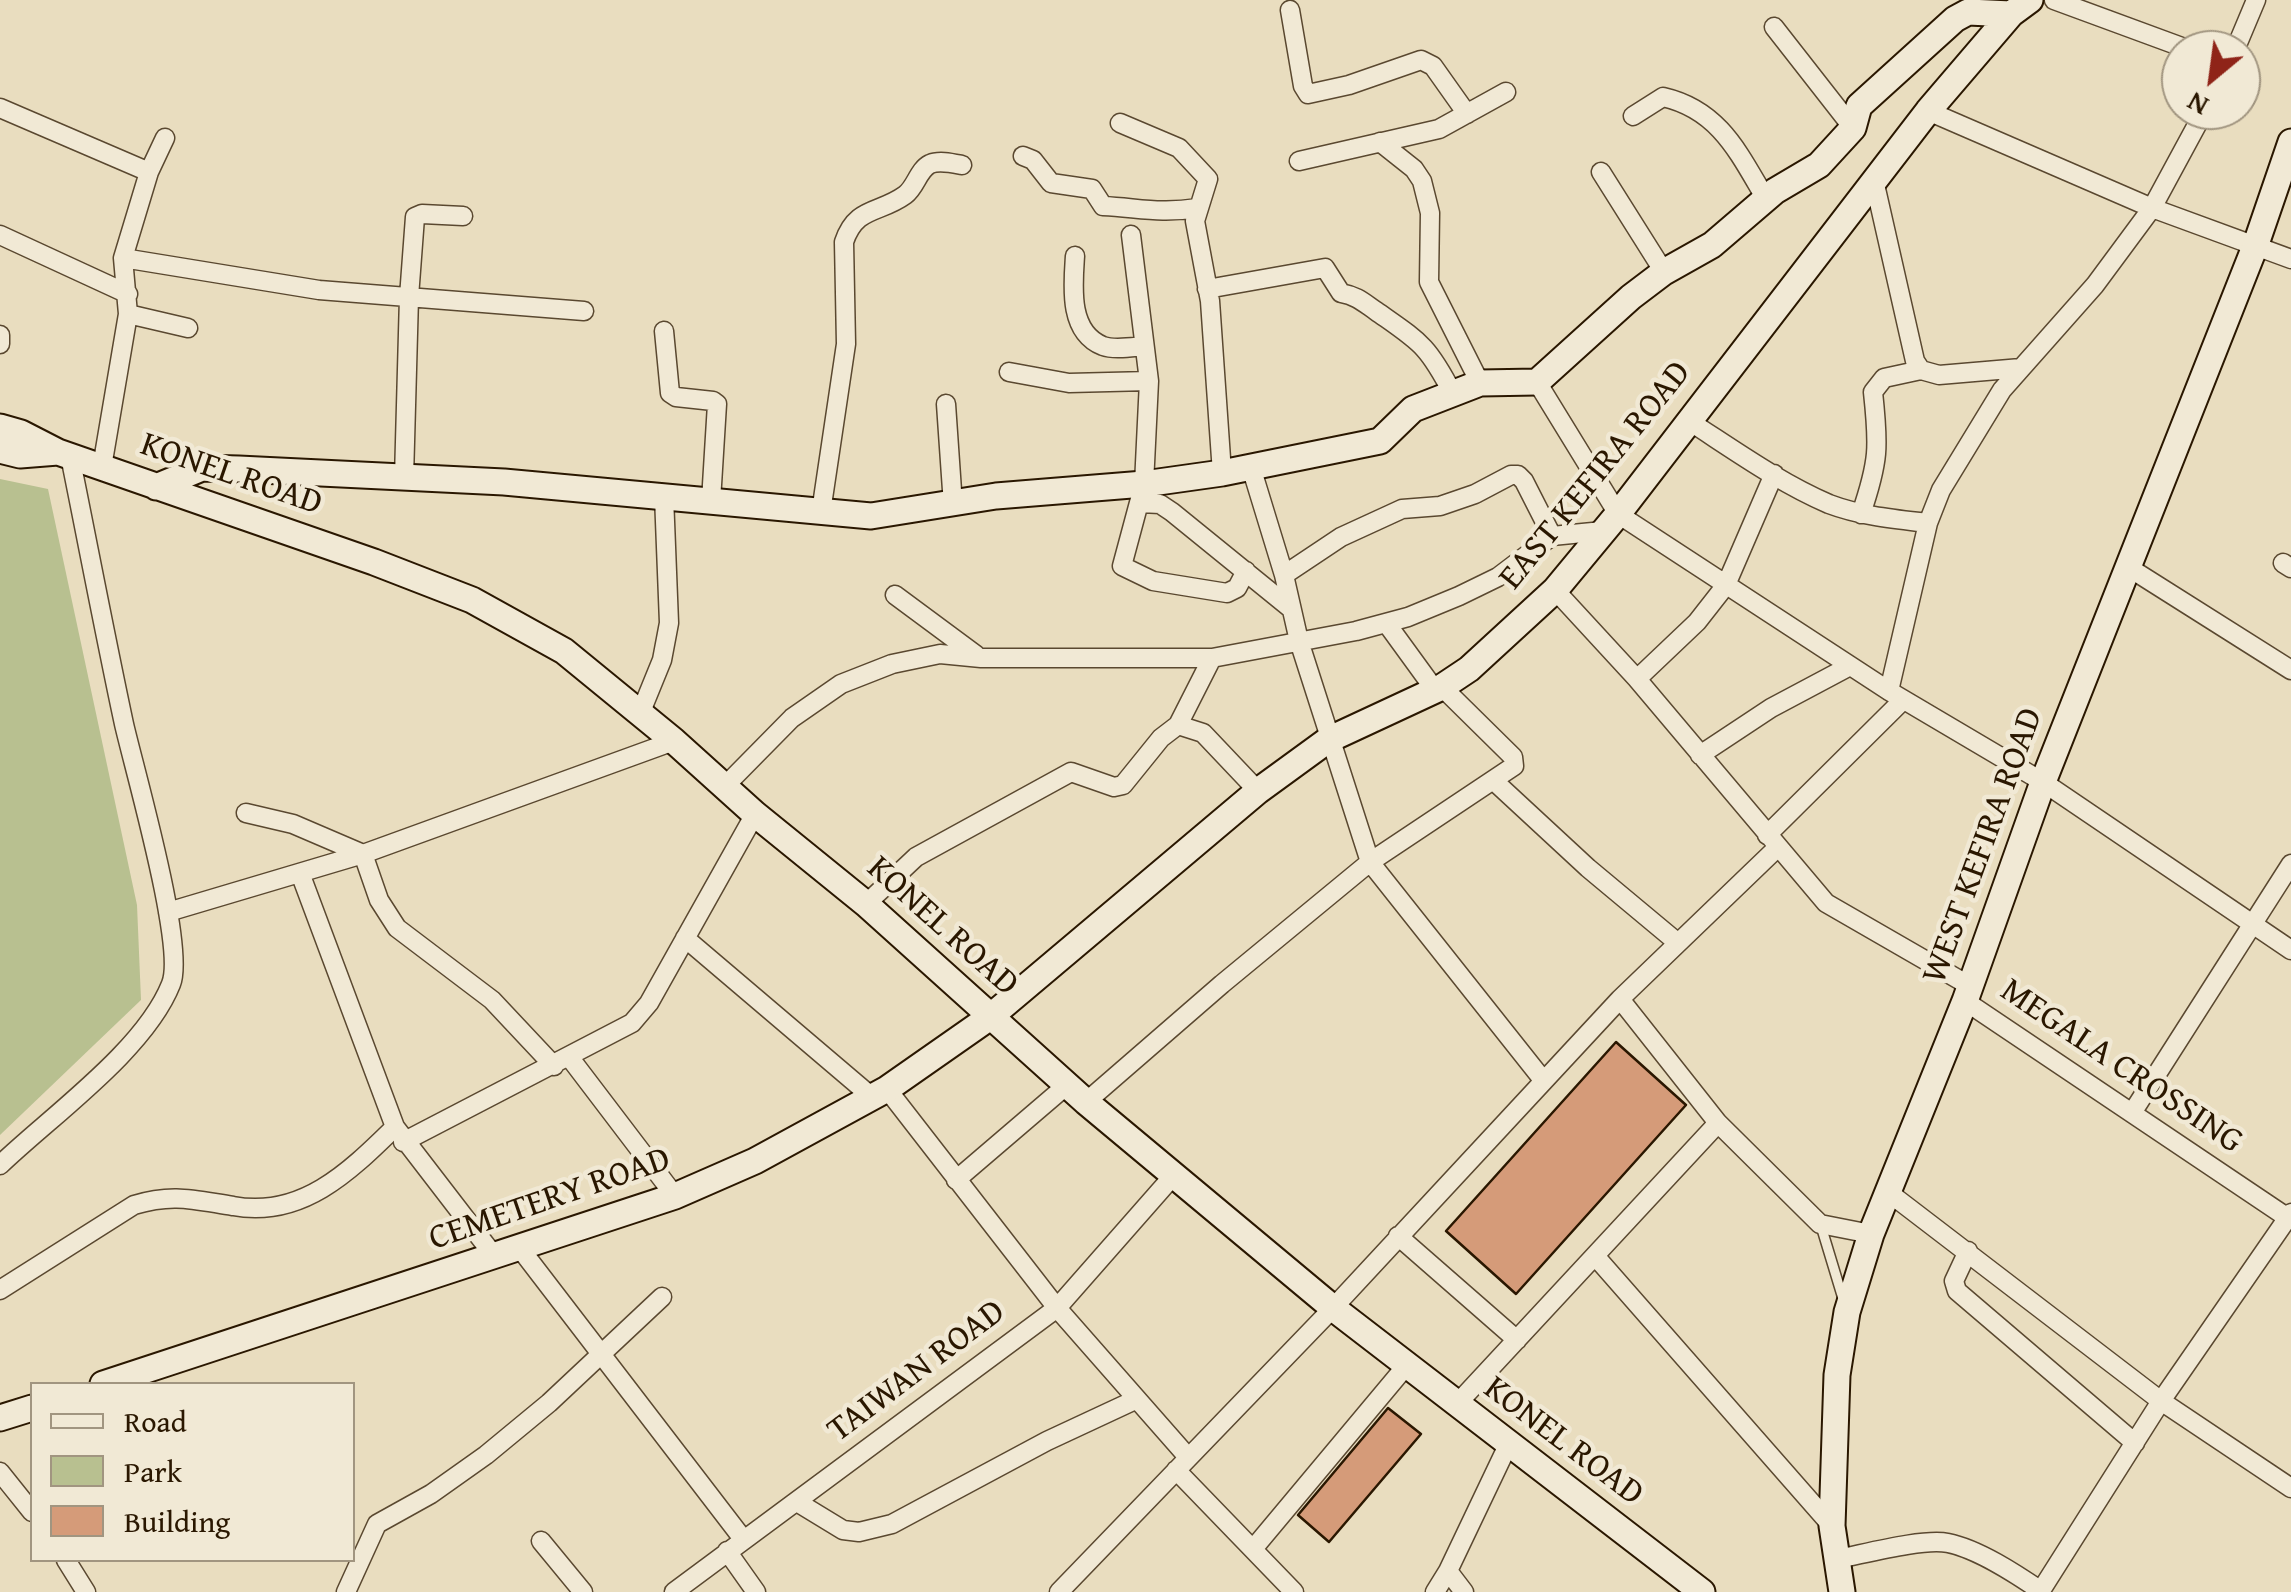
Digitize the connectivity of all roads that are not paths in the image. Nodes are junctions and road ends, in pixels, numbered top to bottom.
1 (2054, 0) edge
2 (2256, 0) edge
3 (1969, 6) edge
4 (2021, 7) edge
5 (1290, 10) dead end
6 (1774, 27) dead end
7 (2243, 30) edge
8 (2161, 39) edge
9 (1506, 92) dead end
10 (0, 108) edge
11 (1928, 111) junction
12 (1468, 114) junction
13 (1633, 116) dead end
14 (1120, 122) dead end
15 (1853, 128) junction
16 (2193, 130) edge
17 (165, 138) dead end
18 (1380, 142) junction
19 (2291, 142) edge
20 (1023, 156) dead end
21 (1299, 160) dead end
22 (962, 164) dead end
23 (149, 172) junction
24 (1601, 172) dead end
25 (1874, 180) junction
26 (1766, 199) junction
27 (1198, 208) junction
28 (2152, 208) junction
29 (463, 216) dead end
30 (0, 235) edge
31 (1131, 235) dead end
32 (2256, 244) junction
33 (1075, 256) dead end
34 (123, 258) junction
35 (2291, 259) edge
36 (1664, 272) junction
37 (1207, 289) junction
38 (128, 294) junction
39 (409, 297) junction
40 (584, 311) dead end
41 (128, 314) junction
42 (188, 328) dead end
43 (664, 332) dead end
44 (0, 334) edge
45 (0, 344) edge
46 (1144, 346) junction
47 (2021, 368) junction
48 (1921, 370) junction
49 (1009, 372) dead end
50 (1149, 381) junction
51 (1537, 382) junction
52 (1480, 383) junction
53 (1453, 394) junction
54 (946, 404) dead end
55 (1689, 422) junction
56 (0, 428) edge
57 (0, 450) edge
58 (64, 454) junction
59 (102, 467) junction
60 (1251, 467) junction
61 (1222, 473) junction
62 (1774, 474) junction
63 (404, 478) junction
64 (156, 487) junction
65 (1142, 493) junction
66 (664, 496) junction
67 (711, 500) junction
68 (954, 505) junction
69 (821, 512) junction
70 (1861, 514) junction
71 (1611, 522) junction
72 (1928, 523) junction
73 (1552, 536) junction
74 (2128, 567) junction
75 (1246, 571) junction
76 (1284, 576) junction
77 (1726, 585) junction
78 (1556, 590) junction
79 (895, 594) dead end
80 (1289, 607) junction
81 (1387, 624) junction
82 (1299, 641) junction
83 (981, 658) junction
84 (1212, 658) junction
85 (1850, 666) junction
86 (2291, 670) edge
87 (1637, 679) junction
88 (1438, 688) junction
89 (1896, 696) junction
90 (640, 714) junction
91 (1178, 725) junction
92 (1328, 740) junction
93 (674, 741) junction
94 (1700, 755) junction
95 (1494, 781) junction
96 (2043, 782) junction
97 (724, 786) junction
98 (1258, 790) junction
99 (246, 813) dead end
100 (755, 814) junction
101 (1773, 841) junction
102 (363, 854) junction
103 (1370, 862) junction
104 (2291, 864) edge
105 (300, 874) junction
106 (866, 904) junction
107 (168, 912) junction
108 (2253, 924) junction
109 (684, 938) junction
110 (1678, 943) junction
111 (2291, 950) edge
112 (1967, 994) junction
113 (1620, 999) junction
114 (990, 1016) junction
115 (562, 1062) junction
116 (1543, 1080) junction
117 (879, 1092) junction
118 (1076, 1094) junction
119 (2132, 1112) junction
120 (1718, 1123) junction
121 (399, 1134) junction
122 (0, 1165) edge
123 (1173, 1176) junction
124 (956, 1180) junction
125 (1888, 1192) junction
126 (675, 1196) junction
127 (2290, 1217) edge
128 (1820, 1224) junction
129 (1871, 1234) junction
130 (1398, 1236) junction
131 (1968, 1251) junction
132 (507, 1252) junction
133 (1596, 1257) junction
134 (0, 1290) edge
135 (662, 1297) dead end
136 (1057, 1308) junction
137 (1332, 1308) junction
138 (1847, 1312) junction
139 (1518, 1340) junction
140 (600, 1353) junction
141 (1406, 1366) junction
142 (110, 1382) edge
143 (1135, 1400) junction
144 (2161, 1401) junction
145 (1456, 1404) junction
146 (30, 1409) edge
147 (0, 1418) edge
148 (2135, 1443) junction
149 (1508, 1445) junction
150 (1182, 1463) junction
151 (0, 1472) edge
152 (2291, 1488) edge
153 (796, 1502) junction
154 (30, 1510) edge
155 (1832, 1526) junction
156 (541, 1541) dead end
157 (735, 1545) junction
158 (1253, 1549) junction
159 (1837, 1559) junction
160 (67, 1562) edge
161 (1448, 1571) junction
162 (2047, 1590) edge
163 (86, 1592) edge
164 (346, 1592) edge
165 (583, 1592) edge
166 (674, 1592) edge
167 (756, 1592) edge
168 (1059, 1592) edge
169 (1294, 1592) edge
170 (1434, 1592) edge
171 (1464, 1592) edge
172 (1702, 1592) edge
173 (1842, 1592) edge

1 - 8 street
2 - 7 street
3 - 4 main road
3 - 15 main road
4 - 11 main road, EAST KEFIRA ROAD
5 - 12 street
6 - 15 street
9 - 12 street
10 - 23 street
11 - 25 main road, EAST KEFIRA ROAD
11 - 28 street
12 - 18 street
13 - 26 street
14 - 27 street
15 - 26 main road
16 - 28 street
17 - 23 street
18 - 21 street
18 - 52 street
19 - 32 main road, WEST KEFIRA ROAD
20 - 27 street
22 - 69 street
23 - 34 street
24 - 36 street
25 - 48 street
25 - 55 main road, EAST KEFIRA ROAD
26 - 36 main road
27 - 37 street
28 - 32 street
28 - 47 street
29 - 39 street
30 - 38 street
31 - 46 street
32 - 35 street
32 - 74 main road, WEST KEFIRA ROAD
33 - 46 street
34 - 38 street
34 - 39 street
36 - 51 main road
37 - 53 street
37 - 61 street
38 - 41 street
39 - 40 street
39 - 63 street
41 - 42 street
41 - 59 street
43 - 67 street
44 - 45 street
46 - 50 street
47 - 48 street
47 - 72 street
48 - 70 street
49 - 50 street
50 - 65 street
51 - 52 main road
51 - 71 street
52 - 53 main road
53 - 60 main road
54 - 68 street
55 - 62 street
55 - 71 main road, EAST KEFIRA ROAD
56 - 58 main road
57 - 58 main road
58 - 59 main road, KONEL ROAD
58 - 107 street
59 - 64 main road, KONEL ROAD
60 - 61 main road
60 - 76 street
61 - 65 main road
62 - 70 street
62 - 77 street
63 - 64 main road
63 - 66 main road
64 - 90 main road, KONEL ROAD
65 - 68 main road
65 - 75 street
65 - 75 street
66 - 67 main road
66 - 90 street
67 - 69 main road
68 - 69 main road
70 - 72 street
71 - 73 street
71 - 77 street
71 - 78 main road, EAST KEFIRA ROAD
72 - 89 street
73 - 76 street
73 - 81 street
74 - 86 street
74 - 96 main road, WEST KEFIRA ROAD
75 - 80 street
76 - 80 street
77 - 85 street
77 - 87 street
78 - 87 street, MEGALA CROSSING
78 - 88 main road, EAST KEFIRA ROAD
79 - 83 street
80 - 82 street
81 - 82 street
81 - 88 street
82 - 84 street
82 - 92 street
83 - 84 street
83 - 97 street
84 - 91 street
85 - 89 street
85 - 94 street
87 - 94 street, MEGALA CROSSING
88 - 92 main road, EAST KEFIRA ROAD
88 - 95 street
89 - 96 street
89 - 101 street
90 - 93 main road, KONEL ROAD
91 - 98 street
91 - 106 street
92 - 98 main road, EAST KEFIRA ROAD
92 - 103 street
93 - 97 main road, KONEL ROAD
93 - 102 street
94 - 101 street, MEGALA CROSSING
95 - 103 street
95 - 110 street
96 - 108 street
96 - 112 main road, WEST KEFIRA ROAD
97 - 100 main road, KONEL ROAD
98 - 114 main road, EAST KEFIRA ROAD
99 - 102 street
100 - 106 main road, KONEL ROAD
100 - 109 street
101 - 110 street
101 - 112 street, MEGALA CROSSING
102 - 105 street
102 - 115 street
103 - 116 street
103 - 118 street
104 - 108 street
105 - 107 street
105 - 121 street
106 - 114 main road, KONEL ROAD
107 - 122 street
108 - 111 street
108 - 119 street
109 - 115 street
109 - 117 street
110 - 113 street
112 - 119 street, MEGALA CROSSING
112 - 125 main road, WEST KEFIRA ROAD
113 - 116 street
113 - 120 street
114 - 117 main road, CEMETERY ROAD
114 - 118 main road, KONEL ROAD
115 - 121 street
115 - 126 street
116 - 130 street
117 - 124 street
117 - 126 main road, CEMETERY ROAD
118 - 123 main road, KONEL ROAD
118 - 124 street
119 - 127 street, MEGALA CROSSING
120 - 128 street
120 - 133 street
121 - 132 street
121 - 134 street
123 - 136 street, TAIWAN ROAD
123 - 137 main road, KONEL ROAD
124 - 136 street
125 - 129 main road, WEST KEFIRA ROAD
125 - 131 street
126 - 132 main road, CEMETERY ROAD
127 - 144 street
128 - 129 street
128 - 138 lane
129 - 138 main road, WEST KEFIRA ROAD
130 - 137 street
130 - 139 street
131 - 144 street
131 - 148 street
132 - 140 street
132 - 142 main road, CEMETERY ROAD
133 - 139 street
133 - 155 street
135 - 140 street
136 - 143 street
136 - 153 street, TAIWAN ROAD
137 - 141 main road, KONEL ROAD
137 - 150 street
138 - 155 main road, WEST KEFIRA ROAD
139 - 145 street
140 - 157 street
140 - 164 street
141 - 145 main road, KONEL ROAD
141 - 158 street
143 - 150 street
143 - 153 street
144 - 148 street
144 - 152 street
145 - 149 main road, KONEL ROAD
146 - 147 main road
148 - 162 street
149 - 161 street
149 - 172 main road, KONEL ROAD
150 - 158 street
150 - 168 street
151 - 154 street
153 - 157 street, TAIWAN ROAD
155 - 159 main road, WEST KEFIRA ROAD
156 - 165 street
157 - 166 street, TAIWAN ROAD
157 - 167 street
158 - 169 street
159 - 162 street
159 - 173 main road, WEST KEFIRA ROAD
160 - 163 street
161 - 170 street
161 - 171 street

